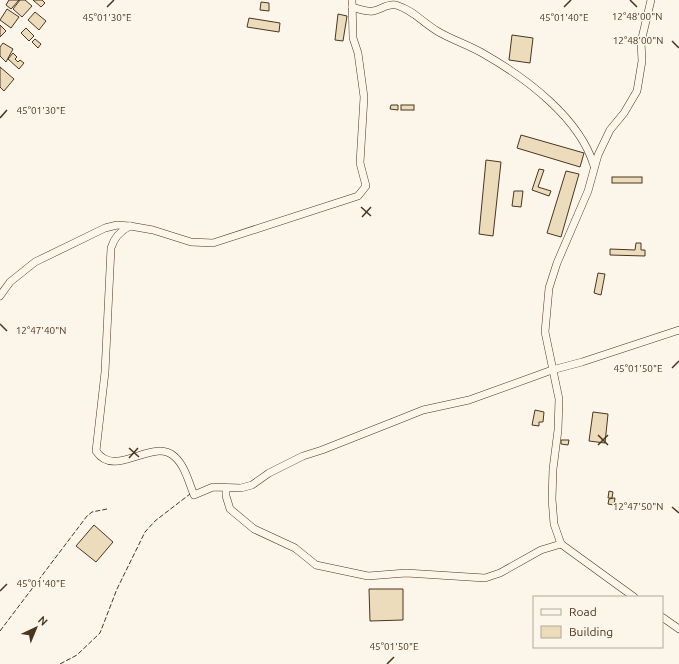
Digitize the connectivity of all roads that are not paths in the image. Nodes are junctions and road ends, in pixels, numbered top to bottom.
1 (651, 0) edge
2 (352, 4) edge
3 (595, 168) junction
4 (130, 226) junction
5 (0, 296) edge
6 (679, 330) edge
7 (552, 370) junction
8 (226, 488) junction
9 (561, 544) junction
10 (633, 596) edge
11 (663, 618) edge
12 (679, 629) edge

1 - 3 street
2 - 3 street
2 - 4 street
3 - 7 street
4 - 5 street
4 - 8 street
6 - 7 street
7 - 8 street
7 - 9 street
8 - 9 street
9 - 10 street
11 - 12 street

